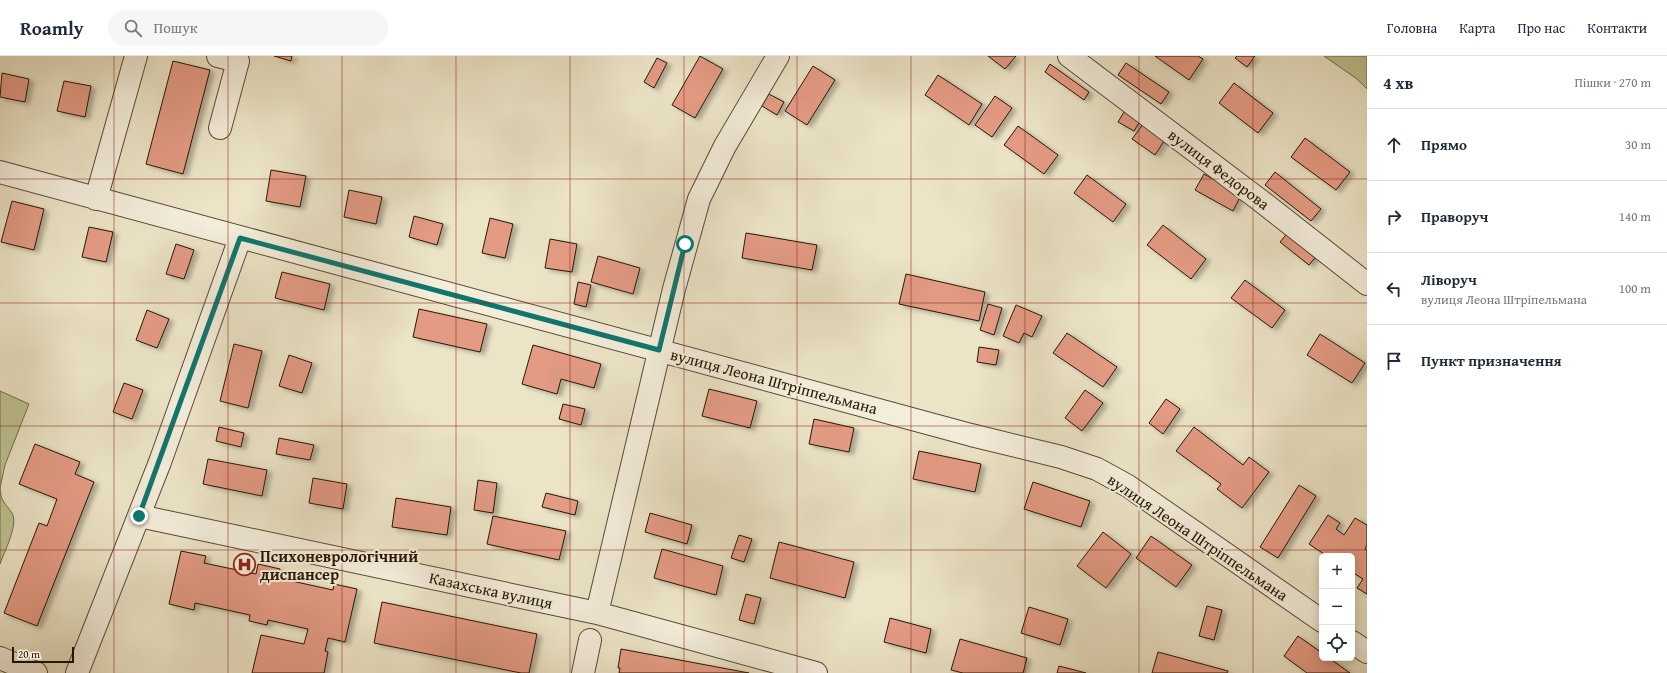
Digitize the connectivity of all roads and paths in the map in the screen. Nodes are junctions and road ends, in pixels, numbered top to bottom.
1 (136, 56) edge
2 (218, 56) edge
3 (778, 56) edge
4 (1069, 56) edge
5 (220, 128) dead end
6 (0, 172) edge
7 (96, 199) junction
8 (240, 238) junction
9 (1367, 284) edge
10 (659, 350) junction
11 (139, 516) junction
12 (597, 613) junction
13 (1319, 619) edge
14 (590, 640) dead end
15 (1355, 644) edge
16 (1367, 652) edge
17 (0, 658) edge
18 (36, 673) edge
19 (77, 673) edge
20 (583, 673) edge
21 (816, 673) edge

1 - 7 street
2 - 5 street
3 - 10 street
4 - 9 street, вулиця Федорова
6 - 7 street, вулиця Леона Штріппельмана
7 - 8 street, вулиця Леона Штріппельмана
8 - 10 street, вулиця Леона Штріппельмана
8 - 11 street
10 - 12 street
10 - 13 street, вулиця Леона Штріппельмана
11 - 12 street, Казахська вулиця
11 - 19 street
12 - 21 street, Казахська вулиця
14 - 20 street
15 - 16 street
17 - 18 street

